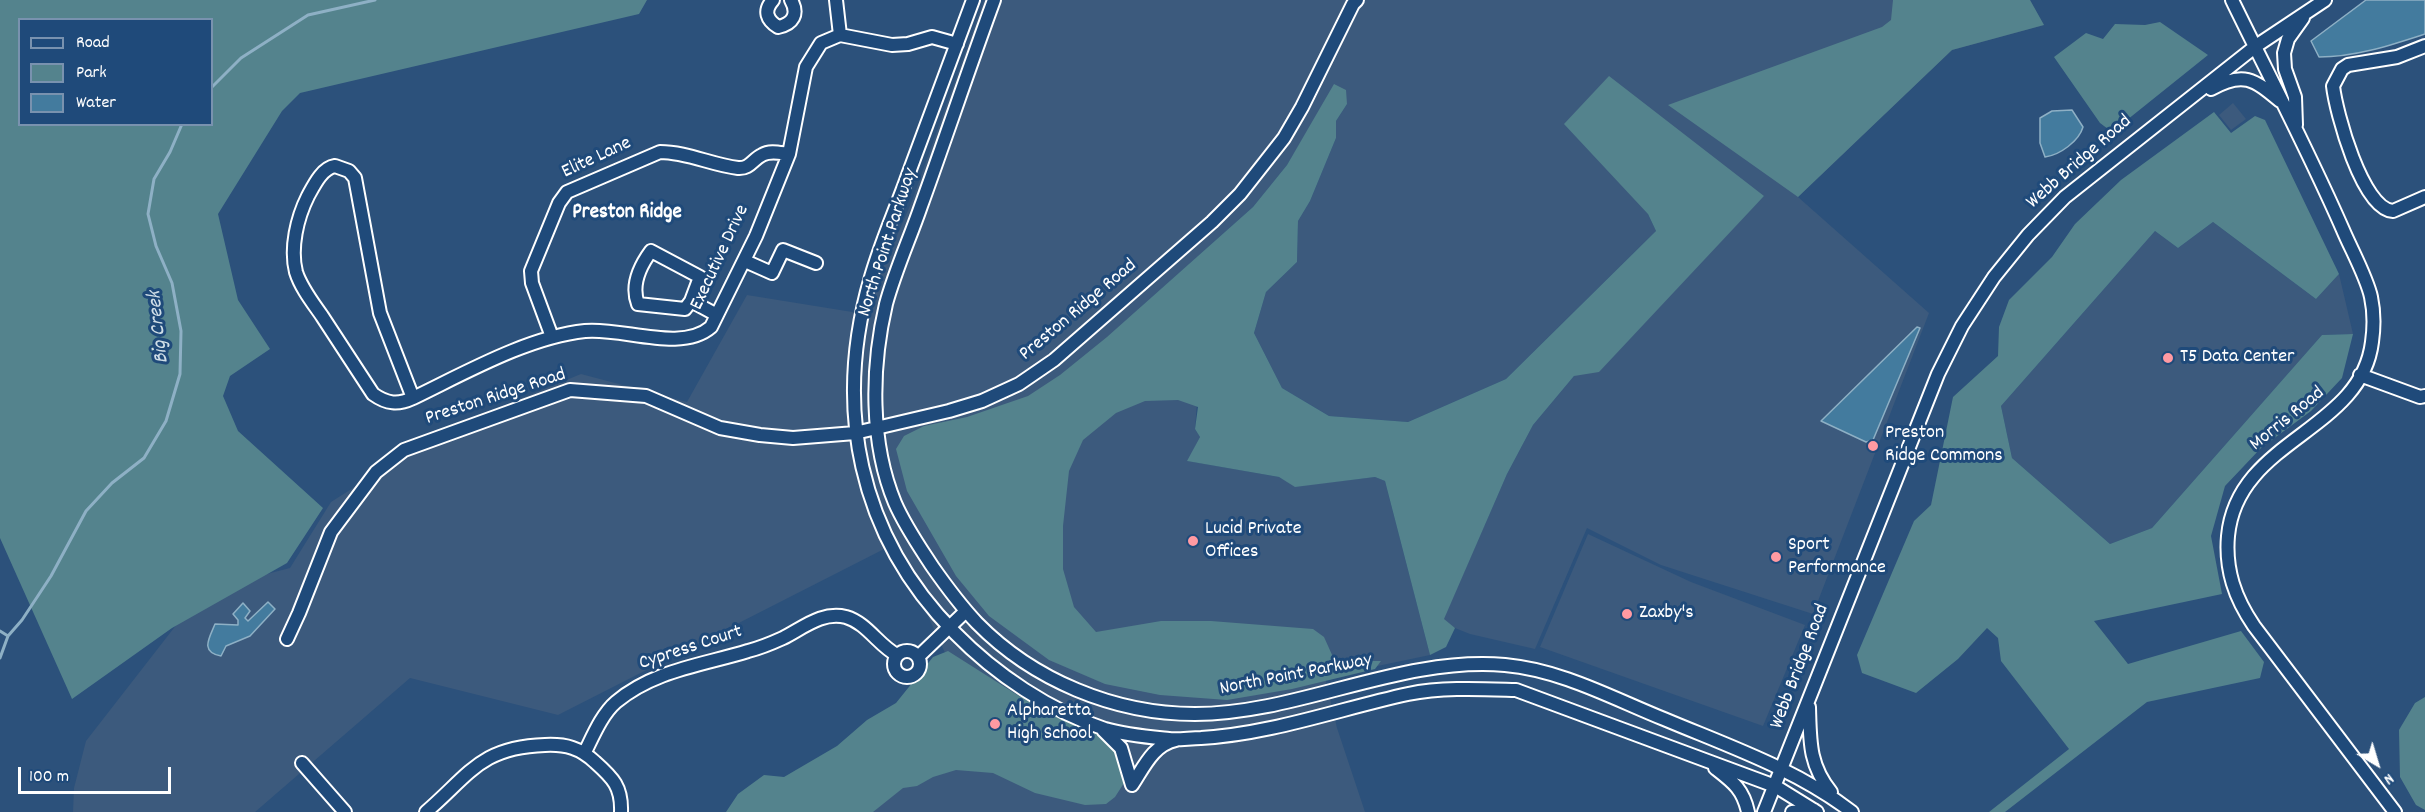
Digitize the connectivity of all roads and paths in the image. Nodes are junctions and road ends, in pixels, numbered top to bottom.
1 (773, 0) edge
2 (791, 0) edge
3 (836, 0) edge
4 (973, 0) edge
5 (994, 0) edge
6 (2232, 0) edge
7 (2325, 0) edge
8 (1354, 1) edge
9 (2308, 11) junction
10 (840, 35) junction
11 (957, 44) junction
12 (2256, 46) junction
13 (2425, 46) edge
14 (2283, 104) junction
15 (2181, 105) junction
16 (2297, 129) junction
17 (789, 154) junction
18 (2425, 197) edge
19 (745, 261) junction
20 (816, 264) dead end
21 (691, 301) junction
22 (717, 315) junction
23 (552, 337) junction
24 (2360, 375) junction
25 (2425, 396) edge
26 (413, 398) junction
27 (878, 427) junction
28 (855, 433) junction
29 (966, 611) junction
30 (948, 626) junction
31 (287, 639) dead end
32 (897, 656) junction
33 (918, 657) junction
34 (1809, 702) junction
35 (1097, 726) junction
36 (1186, 738) junction
37 (585, 752) junction
38 (1705, 759) junction
39 (302, 764) dead end
40 (1783, 769) junction
41 (1775, 786) junction
42 (1839, 802) junction
43 (1816, 811) edge
44 (345, 812) edge
45 (426, 812) edge
46 (621, 812) edge
47 (1748, 812) edge
48 (1764, 812) edge
49 (1792, 812) edge
50 (1852, 812) edge
51 (2395, 812) edge

1 - 2 street
3 - 10 street
4 - 11 street, North Point Parkway
5 - 27 street, North Point Parkway
6 - 12 street, Morris Road
7 - 9 street, Webb Bridge Road
8 - 27 street, Preston Ridge Road
9 - 12 street, Webb Bridge Road
9 - 16 street
10 - 11 street
10 - 17 street, Executive Drive
11 - 28 street, North Point Parkway
12 - 14 street, Morris Road
12 - 15 street, Webb Bridge Road
13 - 18 street
14 - 15 street
14 - 16 street, Morris Road
15 - 34 street, Webb Bridge Road
16 - 24 street, Morris Road
17 - 19 street, Executive Drive
17 - 23 street, Elite Lane
19 - 20 street
19 - 22 street, Executive Drive
21 - 21 street
21 - 22 street
22 - 23 street, Executive Drive
23 - 26 street, Executive Drive
24 - 25 street
24 - 51 street, Morris Road
26 - 26 street
27 - 28 street, Preston Ridge Road
27 - 29 street, North Point Parkway
28 - 30 street, North Point Parkway
28 - 31 street, Preston Ridge Road
29 - 30 street, Cypress Court
29 - 40 street, North Point Parkway
30 - 33 street, Cypress Court
30 - 35 street, North Point Parkway
32 - 33 street
32 - 33 street, Cypress Court
32 - 37 street, Cypress Court
34 - 40 street, Webb Bridge Road
34 - 42 street
35 - 36 street, North Point Parkway
35 - 36 street
36 - 38 street, North Point Parkway
37 - 45 street
37 - 46 street
38 - 41 street, North Point Parkway
38 - 47 street
39 - 44 street
40 - 41 street, Webb Bridge Road
40 - 42 street, North Point Parkway
41 - 43 street, North Point Parkway
41 - 48 street, Webb Bridge Road
42 - 50 street, North Point Parkway
43 - 49 street

